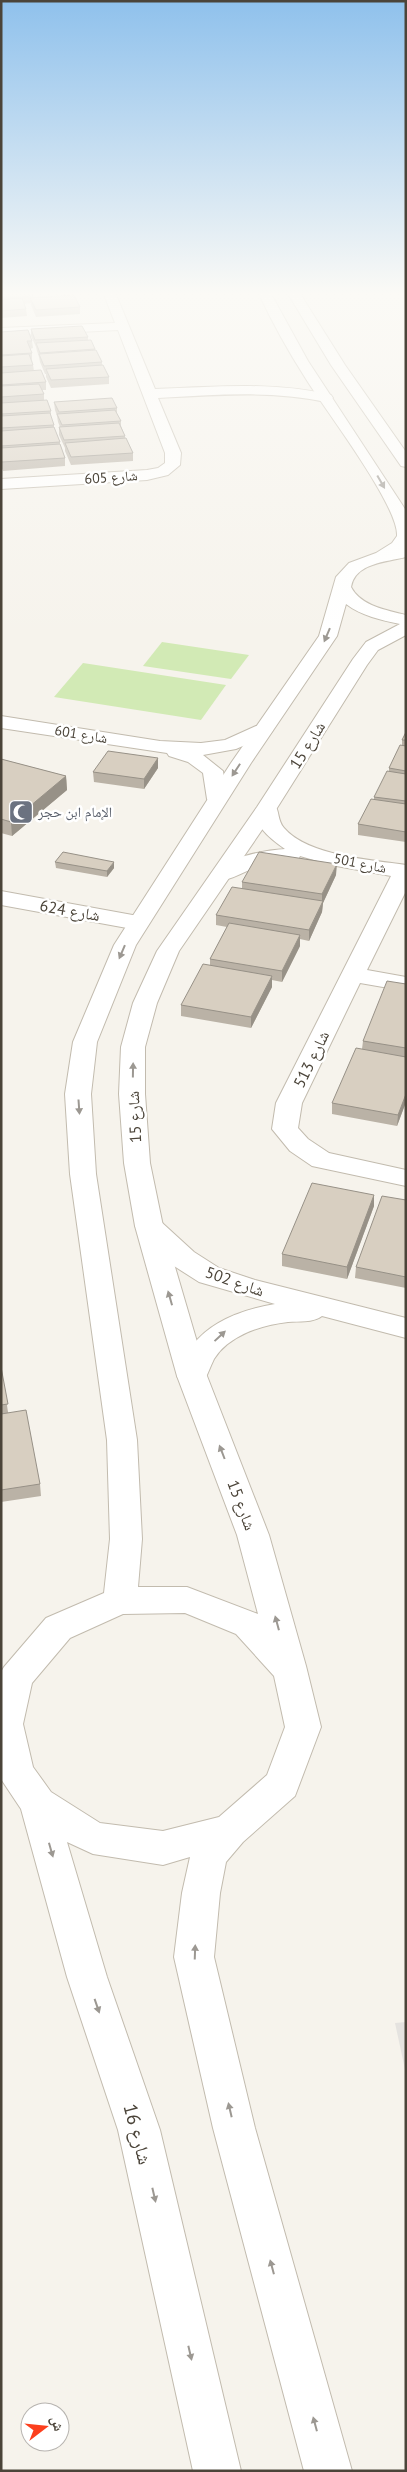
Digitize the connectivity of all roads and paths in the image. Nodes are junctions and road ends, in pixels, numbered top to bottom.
1 (154, 407) edge
2 (332, 407) edge
3 (367, 407) edge
4 (406, 463) edge
5 (1, 484) edge
6 (406, 552) edge
7 (383, 555) junction
8 (342, 589) junction
9 (406, 620) edge
10 (406, 628) edge
11 (1, 722) edge
12 (263, 730) junction
13 (160, 747) junction
14 (217, 799) junction
15 (267, 808) junction
16 (314, 854) junction
17 (405, 872) edge
18 (222, 874) junction
19 (1, 898) edge
20 (138, 924) junction
21 (353, 975) junction
22 (406, 984) edge
23 (406, 1178) edge
24 (149, 1226) junction
25 (335, 1310) junction
26 (406, 1328) edge
27 (192, 1376) junction
28 (120, 1601) junction
29 (290, 1670) junction
30 (9, 1679) edge
31 (18, 1781) edge
32 (230, 1830) junction
33 (217, 2471) edge
34 (328, 2471) edge

1 - 5 street, شارع 605
2 -> 7 street
3 - 4 street
6 - 7 street
7 - 8 street
8 - 9 street
8 -> 12 street
10 - 15 street, شارع 15
11 - 13 street, شارع 601
12 - 13 street, شارع 601
12 -> 14 street
13 - 14 street, شارع 601
14 - 20 street
15 - 16 street, شارع 501
15 - 18 street, شارع 15
16 - 17 street, شارع 501
16 - 18 street, شارع 501
17 - 21 street, شارع 513
24 -> 18 street, شارع 15
19 - 20 street, شارع 624
20 -> 28 street
21 - 22 street
21 - 23 street, شارع 513
24 - 25 street, شارع 502
27 -> 24 street, شارع 15
25 - 26 street, شارع 502
27 -> 25 street, شارع 502
29 -> 27 street, شارع 15
28 - 29 street
28 - 30 street
29 - 32 street, شارع 15
30 - 31 street, شارع 16
31 - 32 street
31 -> 33 street, شارع 16
34 -> 32 street

